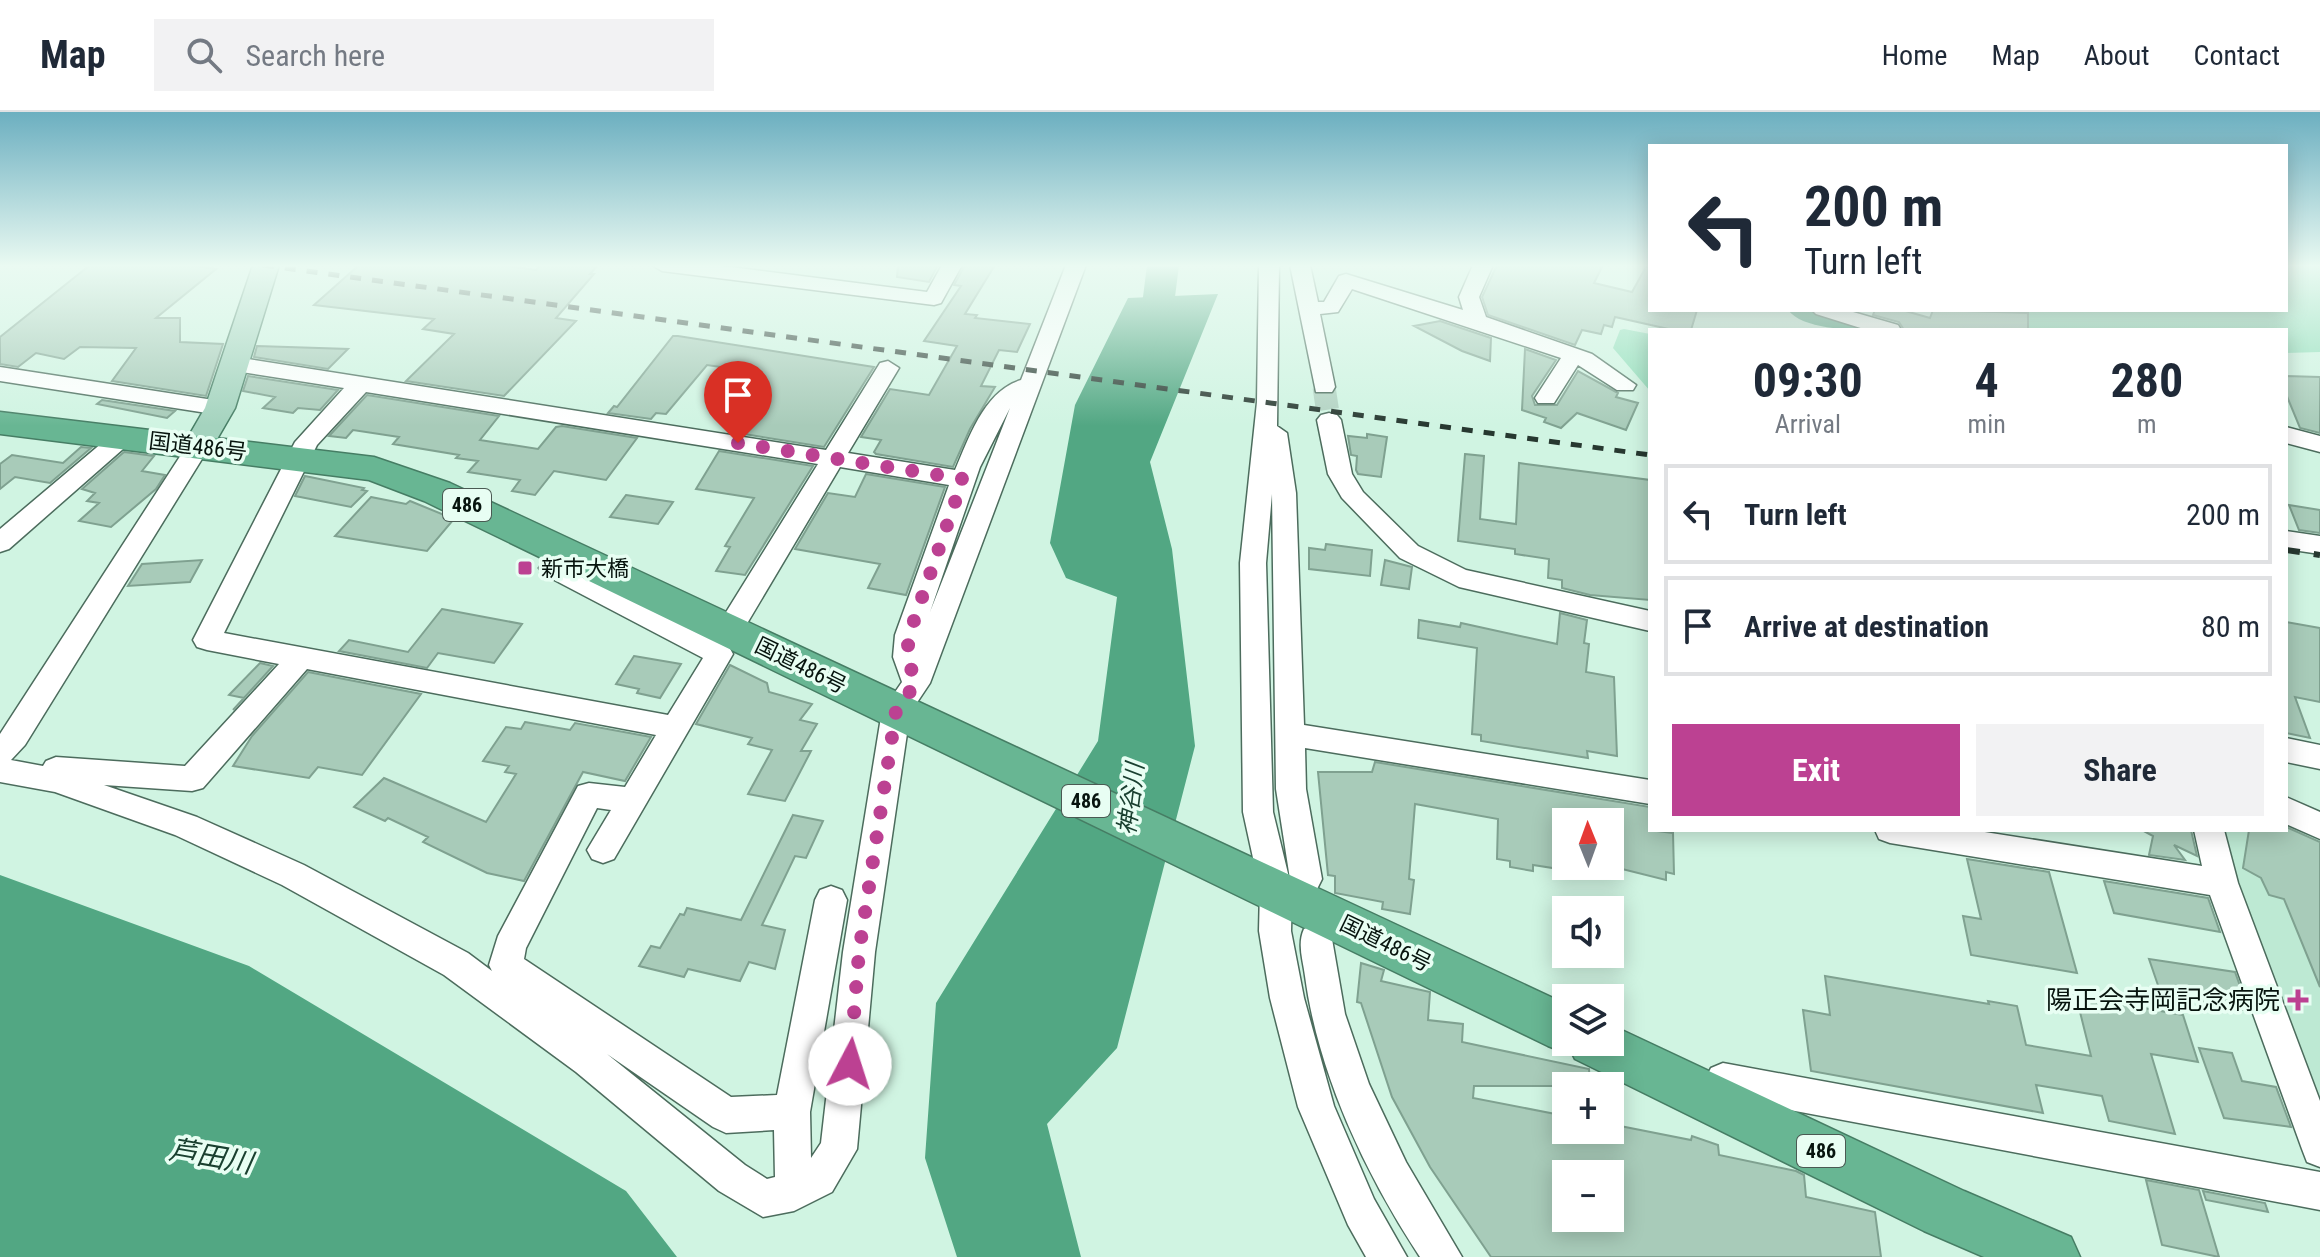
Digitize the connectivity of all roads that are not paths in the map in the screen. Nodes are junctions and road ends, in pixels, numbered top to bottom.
1 (249, 318) edge
2 (1055, 318) edge
3 (1269, 318) edge
4 (1310, 318) edge
5 (1469, 318) edge
6 (1851, 318) edge
7 (1477, 321) joint
8 (1883, 328) edge
9 (1574, 355) junction
10 (235, 364) junction
11 (888, 368) dead end
12 (0, 374) edge
13 (360, 384) junction
14 (1029, 385) junction
15 (1625, 385) dead end
16 (1324, 387) tunnel mouth
17 (1546, 398) dead end
18 (220, 408) junction
19 (1329, 420) tunnel mouth
20 (0, 423) edge
21 (1264, 427) junction
22 (2288, 436) edge
23 (123, 437) junction
24 (2320, 444) edge
25 (198, 446) junction
26 (299, 457) junction
27 (833, 458) junction
28 (963, 479) junction
29 (2288, 540) edge
30 (0, 543) edge
31 (2320, 545) edge
32 (566, 551) junction
33 (1648, 621) edge
34 (729, 630) junction
35 (301, 658) junction
36 (906, 697) junction
37 (674, 727) junction
38 (1289, 734) junction
39 (2288, 750) edge
40 (2320, 757) edge
41 (6, 765) edge
42 (1648, 792) edge
43 (632, 800) junction
44 (2288, 811) edge
45 (2320, 826) edge
46 (1903, 832) edge
47 (2209, 832) edge
48 (603, 850) dead end
49 (2222, 883) junction
50 (1291, 884) junction
51 (831, 900) dead end
52 (1316, 939) dead end
53 (1552, 1022) edge
54 (1622, 1056) edge
55 (1713, 1100) junction
56 (792, 1112) junction
57 (2320, 1149) edge
58 (2320, 1191) edge
59 (794, 1192) junction
60 (1388, 1257) edge
61 (1443, 1257) edge
62 (2051, 1257) edge

1 - 10 main road
2 - 14 street
3 - 21 street
4 - 16 street
5 - 7 street
6 - 8 street
7 - 9 street
9 - 15 street
9 - 17 street
10 - 13 street
10 - 18 main road
11 - 27 street
12 - 18 street
13 - 26 street
13 - 27 street
14 - 28 street
14 - 36 street
18 - 25 main road
19 - 33 street
20 - 23 highway, 国道486号 / 486
21 - 38 street
21 - 50 street
22 - 24 street
23 - 25 highway, 国道486号 / 486
23 - 30 street
25 - 26 highway, 国道486号 / 486
25 - 41 street
26 - 32 highway, 国道486号 / 486
26 - 35 street
27 - 28 street
27 - 34 street
28 - 36 street
29 - 31 street
32 - 34 highway, 国道486号 / 486
32 - 37 street
34 - 36 highway, 国道486号 / 486
35 - 37 street
35 - 41 street
36 - 50 highway, 国道486号 / 486
36 - 59 street
37 - 43 street
38 - 42 street
38 - 50 street
39 - 40 street
41 - 59 street
43 - 48 street
43 - 56 street
44 - 45 street
46 - 49 street
47 - 49 street
49 - 57 street
50 - 53 highway, 国道486号 / 486
50 - 60 street
51 - 56 street
52 - 61 street
54 - 55 highway, 486
55 - 58 street
55 - 62 highway, 486
56 - 59 street

